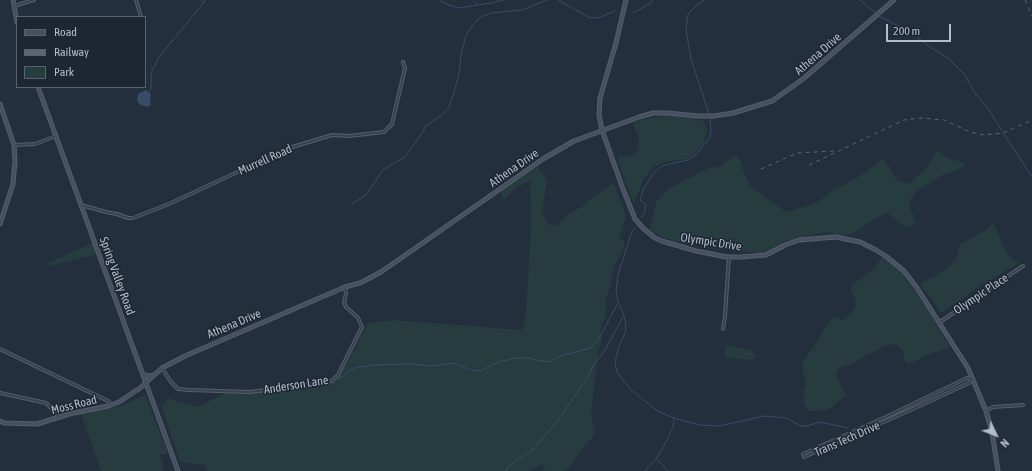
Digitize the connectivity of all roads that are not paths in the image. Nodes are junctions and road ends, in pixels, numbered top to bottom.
1 (13, 0) edge
2 (34, 0) edge
3 (136, 0) edge
4 (626, 0) edge
5 (894, 0) edge
6 (14, 6) junction
7 (141, 16) edge
8 (16, 17) edge
9 (403, 62) dead end
10 (38, 88) edge
11 (0, 104) edge
12 (602, 130) junction
13 (56, 136) junction
14 (14, 146) junction
15 (81, 205) junction
16 (0, 224) edge
17 (729, 257) junction
18 (1023, 266) dead end
19 (345, 287) junction
20 (940, 322) junction
21 (723, 329) dead end
22 (0, 349) edge
23 (162, 368) junction
24 (143, 374) junction
25 (156, 374) junction
26 (972, 379) junction
27 (146, 383) junction
28 (140, 388) junction
29 (149, 392) junction
30 (0, 393) edge
31 (112, 405) junction
32 (1023, 405) dead end
33 (986, 411) junction
34 (58, 417) junction
35 (886, 417) junction
36 (0, 421) edge
37 (888, 421) junction
38 (859, 429) junction
39 (860, 433) junction
40 (831, 441) junction
41 (833, 446) junction
42 (178, 471) edge
43 (998, 471) edge

1 - 6 street
2 - 6 street
3 - 7 street
4 - 12 street, Olympic Drive
5 - 12 street, Athena Drive
6 - 8 street
9 - 15 street, Murrell Road
10 - 13 street, Spring Valley Road
11 - 14 street
12 - 17 street, Olympic Drive
12 - 19 street, Athena Drive
13 - 14 street
13 - 15 street, Spring Valley Road
14 - 16 street
15 - 24 street, Spring Valley Road
17 - 20 street, Olympic Drive
17 - 21 street
18 - 20 street, Olympic Place
19 - 23 street, Athena Drive
19 - 23 street, Anderson Lane
20 - 26 street, Olympic Drive
22 - 31 street
23 - 25 street, Athena Drive
24 - 25 street
24 - 27 street, Spring Valley Road
25 - 27 street, Athena Drive
26 - 33 street, Olympic Drive
26 - 35 street, Trans Tech Drive
26 - 37 street, Trans Tech Drive
27 - 28 street, Moss Road
27 - 29 street, Spring Valley Road
28 - 29 street
28 - 31 street, Moss Road
29 - 42 street, Spring Valley Road
30 - 34 street
31 - 34 street, Moss Road
32 - 33 street
33 - 43 street, Olympic Drive
34 - 36 street, Moss Road
35 - 37 street
35 - 38 street, Trans Tech Drive
37 - 39 street, Trans Tech Drive
38 - 39 street
38 - 40 street, Trans Tech Drive
39 - 41 street, Trans Tech Drive
40 - 41 street
40 - 41 street, Trans Tech Drive

